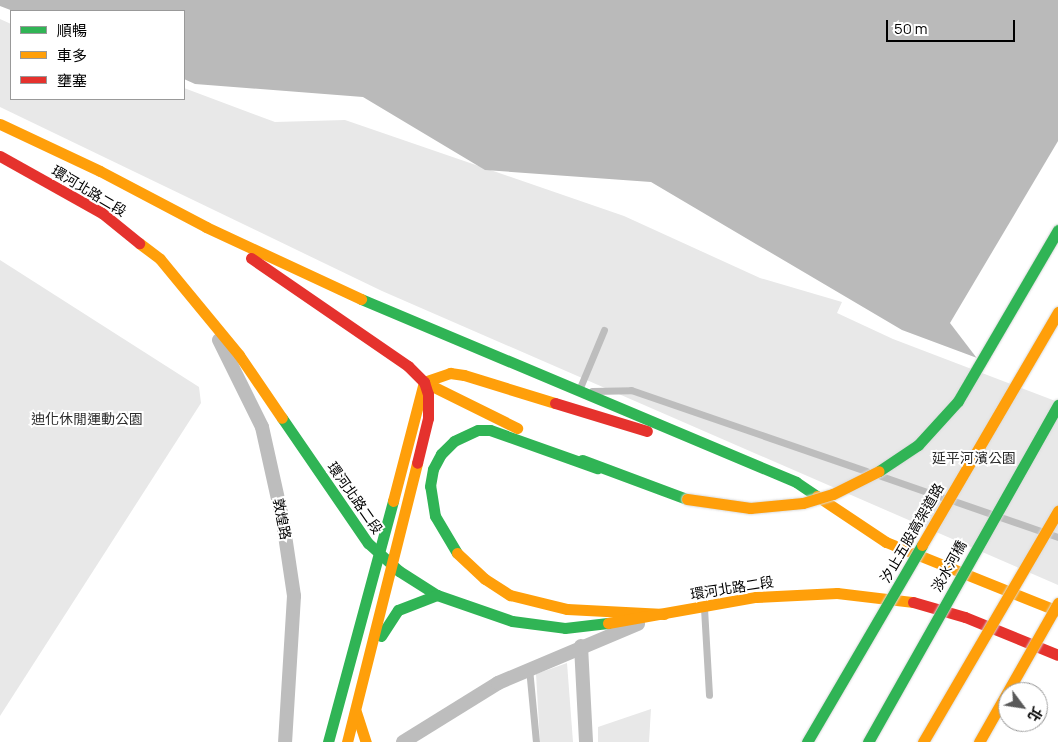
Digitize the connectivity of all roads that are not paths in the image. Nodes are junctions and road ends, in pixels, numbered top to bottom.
1 (0, 124) edge
2 (0, 156) edge
3 (206, 228) junction
4 (1058, 230) edge
5 (205, 310) junction
6 (1058, 312) edge
7 (604, 330) dead end
8 (424, 382) junction
9 (578, 391) junction
10 (1058, 405) edge
11 (755, 464) junction
12 (597, 468) junction
13 (1058, 511) edge
14 (1058, 537) edge
15 (379, 556) junction
16 (392, 566) junction
17 (437, 595) junction
18 (1058, 602) edge
19 (704, 607) junction
20 (1058, 611) edge
21 (664, 614) junction
22 (581, 646) junction
23 (1058, 655) edge
24 (368, 662) junction
25 (529, 668) junction
26 (709, 695) dead end
27 (340, 707) junction
28 (356, 712) junction
29 (285, 742) edge
30 (315, 742) edge
31 (328, 742) edge
32 (347, 742) edge
33 (366, 742) edge
34 (402, 742) edge
35 (536, 742) edge
36 (586, 742) edge
37 (806, 742) edge
38 (868, 742) edge
39 (923, 742) edge
40 (979, 742) edge

1 - 3 main road, 環河北路二段
2 - 5 main road, 環河北路二段
3 - 8 main road
3 - 9 main road, 環河北路二段
4 - 12 main road, bridge
5 - 15 main road, 環河北路二段
5 - 29 street, 敦煌路
6 - 37 main road, 汐止五股高架道路, bridge
7 - 9 lane
8 - 11 main road
8 - 12 main road
8 - 15 main road
8 - 16 main road
9 - 11 main road, 環河北路二段
9 - 14 lane
10 - 38 main road, 淡水河橋, bridge
11 - 20 main road, 環河北路二段
12 - 21 main road
13 - 39 main road, bridge
15 - 16 main road, 環河北路二段
15 - 27 main road
16 - 17 main road, 環河北路二段
16 - 24 main road
17 - 21 main road, 環河北路二段
17 - 24 main road
18 - 40 main road, bridge
19 - 21 main road, 環河北路二段
19 - 23 main road, 環河北路二段
19 - 26 lane
21 - 22 street
22 - 25 street
22 - 36 street
24 - 28 main road
25 - 34 street
25 - 35 lane
27 - 30 main road
27 - 31 main road
28 - 32 main road
28 - 33 main road

